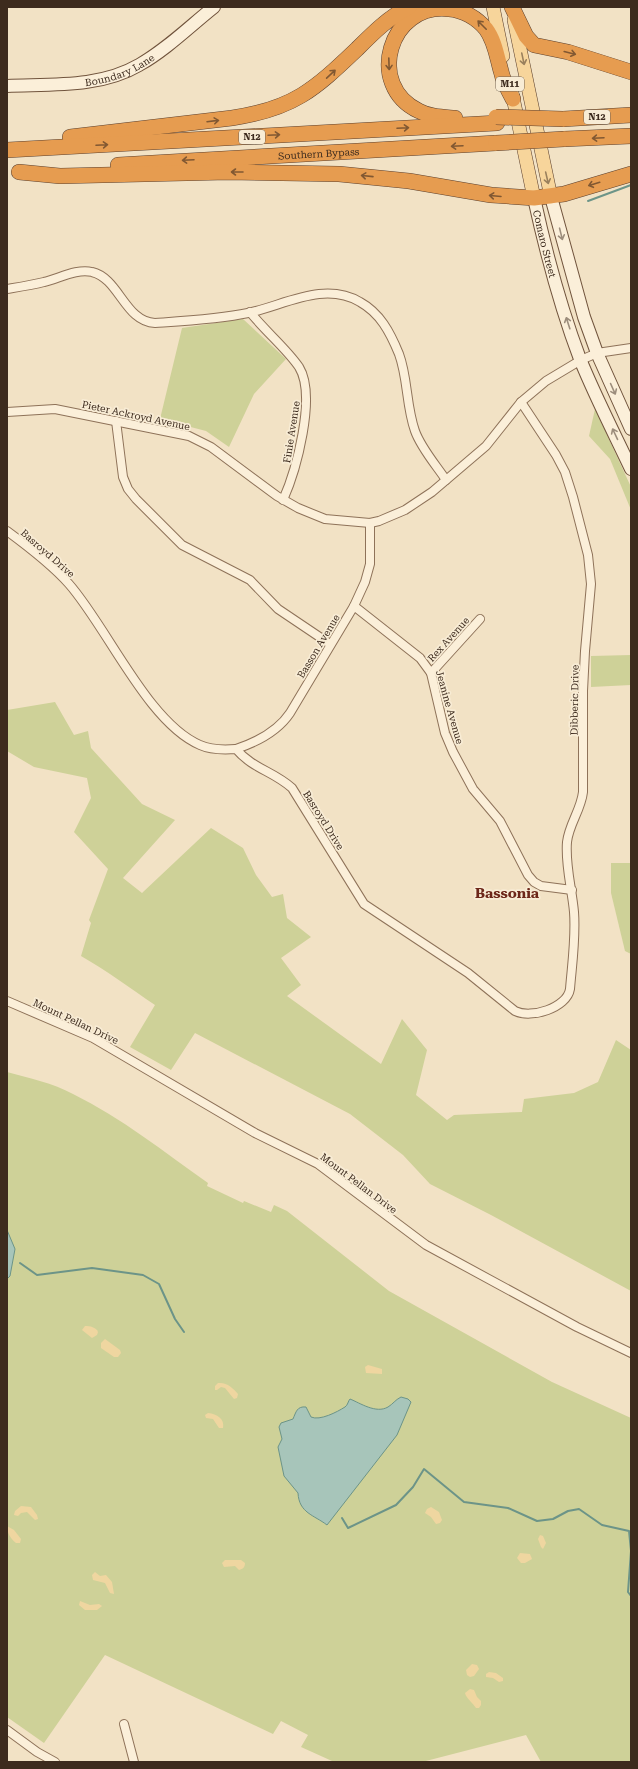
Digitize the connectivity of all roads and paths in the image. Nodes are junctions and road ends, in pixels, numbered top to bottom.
1 (202, 7) edge
2 (214, 7) edge
3 (409, 7) edge
4 (493, 7) edge
5 (512, 7) edge
6 (631, 72) edge
7 (7, 80) edge
8 (7, 86) edge
9 (513, 99) junction
10 (631, 116) edge
11 (497, 120) junction
12 (631, 136) edge
13 (7, 141) edge
14 (7, 150) edge
15 (13, 172) edge
16 (631, 174) edge
17 (551, 197) junction
18 (534, 198) junction
19 (7, 289) edge
20 (250, 312) junction
21 (631, 348) edge
22 (597, 354) junction
23 (581, 360) junction
24 (521, 402) junction
25 (7, 412) edge
26 (116, 421) junction
27 (631, 428) edge
28 (631, 469) edge
29 (446, 480) junction
30 (283, 500) junction
31 (370, 523) junction
32 (7, 531) edge
33 (354, 606) junction
34 (480, 619) dead end
35 (330, 644) junction
36 (431, 673) junction
37 (236, 749) junction
38 (572, 890) junction
39 (7, 1001) edge
40 (556, 1006) joint
41 (631, 1354) edge
42 (124, 1724) dead end
43 (7, 1730) edge
44 (55, 1762) edge
45 (134, 1762) edge

1 - 7 street, Boundary Lane
2 - 8 street, Boundary Lane
13 -> 3 highway
4 - 9 main road, Comaro Street / M11
5 -> 6 highway
5 -> 17 main road, Comaro Street / M11
9 -> 11 highway
9 - 18 main road, Comaro Street / M11
10 - 11 highway, Southern Bypass / N12, bridge
14 -> 11 highway, Southern Bypass / N12
12 -> 15 highway, Southern Bypass / N12, bridge
18 -> 15 highway
16 -> 17 highway
17 - 18 highway
17 -> 22 street, Comaro Street / M11
23 -> 18 street, Comaro Street / M11
19 - 20 street
20 - 29 street
20 - 30 street, Finie Avenue
21 - 22 street, Pieter Ackroyd Avenue
22 - 23 street, Pieter Ackroyd Avenue
22 -> 27 street, Comaro Street / M11
23 - 24 street, Pieter Ackroyd Avenue
28 -> 23 street, Comaro Street / M11
24 - 29 street, Pieter Ackroyd Avenue
24 - 38 street, Dibberic Drive
25 - 26 street, Pieter Ackroyd Avenue
26 - 30 street, Pieter Ackroyd Avenue
26 - 35 street
29 - 31 street, Pieter Ackroyd Avenue
30 - 31 street, Pieter Ackroyd Avenue
31 - 33 street, Basson Avenue
32 - 37 street, Basroyd Drive
33 - 35 street, Basson Avenue
33 - 36 street, Jeanine Avenue
34 - 36 street, Rex Avenue
35 - 37 street, Basson Avenue
36 - 38 street, Jeanine Avenue
37 - 40 street, Basroyd Drive
38 - 40 street, Dibberic Drive
39 - 41 street, Mount Pellan Drive
42 - 45 street
43 - 44 street

